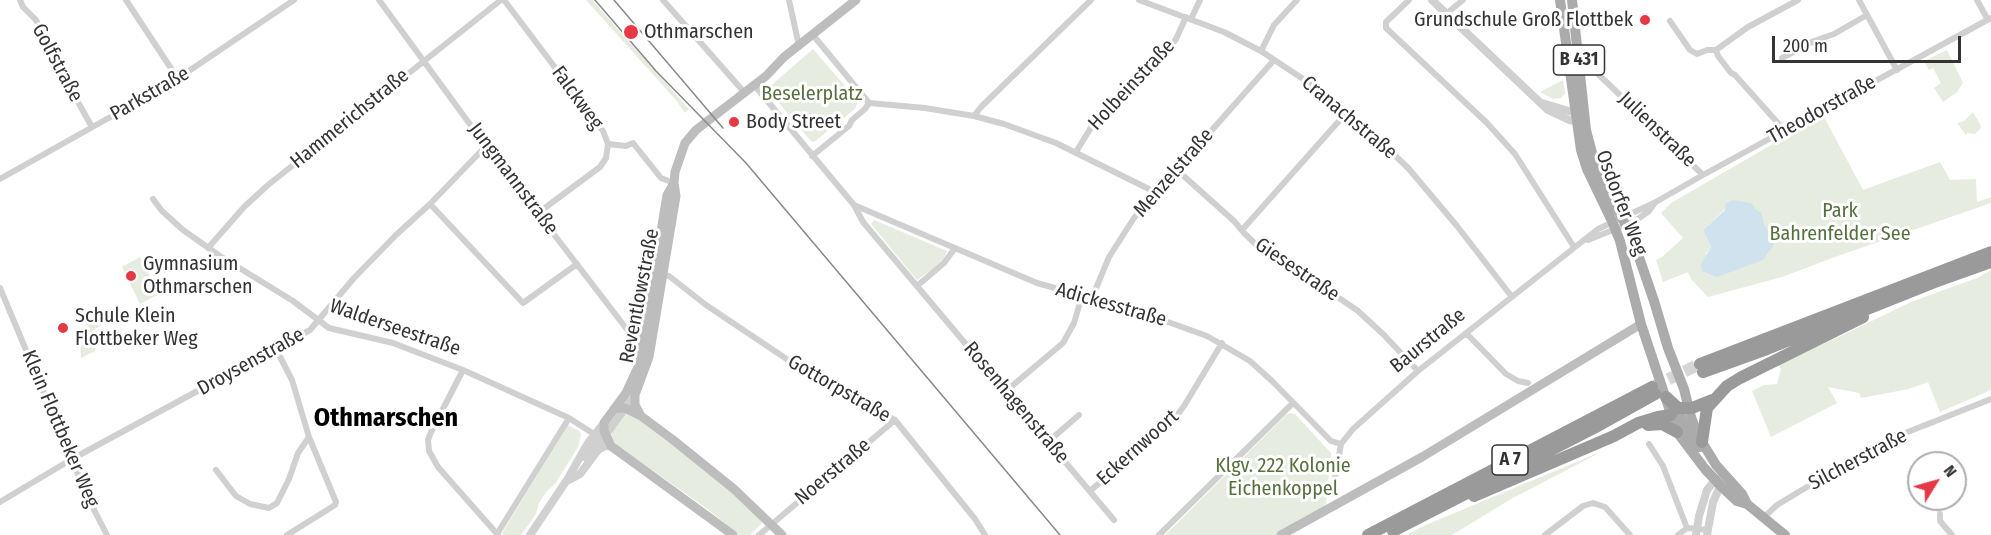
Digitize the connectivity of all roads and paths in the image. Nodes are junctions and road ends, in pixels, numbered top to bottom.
1 (20, 0) edge
2 (126, 0) edge
3 (294, 0) edge
4 (379, 0) edge
5 (503, 0) edge
6 (663, 0) edge
7 (789, 0) edge
8 (856, 0) edge
9 (1091, 0) edge
10 (1139, 0) edge
11 (1200, 0) edge
12 (1297, 0) edge
13 (1409, 0) edge
14 (1432, 0) edge
15 (1463, 0) edge
16 (1560, 0) edge
17 (1572, 0) edge
18 (1798, 0) edge
19 (1859, 0) edge
20 (1977, 0) edge
21 (1446, 14) junction
22 (1867, 15) junction
23 (1189, 18) junction
24 (1989, 19) edge
25 (1670, 21) dead end
26 (813, 35) junction
27 (799, 46) junction
28 (1716, 50) junction
29 (1261, 51) junction
30 (1782, 58) dead end
31 (1274, 60) junction
32 (423, 61) junction
33 (1580, 69) junction
34 (1897, 70) junction
35 (178, 79) junction
36 (754, 85) junction
37 (744, 92) junction
38 (869, 103) junction
39 (1347, 112) junction
40 (974, 116) junction
41 (1579, 118) junction
42 (92, 127) junction
43 (1785, 131) junction
44 (608, 144) junction
45 (486, 145) junction
46 (1076, 152) junction
47 (812, 156) junction
48 (1177, 170) junction
49 (1703, 175) junction
50 (0, 179) edge
51 (674, 183) junction
52 (1155, 192) junction
53 (153, 199) dead end
54 (430, 204) junction
55 (854, 205) junction
56 (538, 213) junction
57 (1619, 224) junction
58 (1242, 230) junction
59 (208, 248) junction
60 (955, 248) junction
61 (1574, 248) junction
62 (1991, 252) edge
63 (1991, 262) edge
64 (577, 264) junction
65 (663, 275) junction
66 (917, 286) junction
67 (0, 288) edge
68 (1082, 296) junction
69 (1512, 297) junction
70 (1092, 298) junction
71 (1889, 300) junction
72 (318, 322) junction
73 (1641, 324) junction
74 (1466, 333) junction
75 (1222, 343) junction
76 (1668, 348) junction
77 (276, 349) junction
78 (646, 354) junction
79 (463, 370) junction
80 (1418, 371) junction
81 (1528, 383) dead end
82 (1006, 391) junction
83 (1658, 393) junction
84 (635, 395) junction
85 (1714, 399) junction
86 (1990, 401) edge
87 (1293, 403) junction
88 (625, 408) junction
89 (614, 409) junction
90 (1679, 410) junction
91 (1079, 415) dead end
92 (641, 416) junction
93 (569, 418) junction
94 (895, 420) junction
95 (1629, 429) junction
96 (1677, 432) junction
97 (600, 436) junction
98 (309, 437) junction
99 (1049, 441) junction
100 (1702, 442) junction
101 (1341, 444) junction
102 (1649, 444) dead end
103 (611, 446) junction
104 (1712, 458) junction
105 (72, 459) junction
106 (216, 470) dead end
107 (567, 480) junction
108 (1720, 481) junction
109 (1090, 491) junction
110 (1332, 494) dead end
111 (0, 502) edge
112 (1940, 514) dead end
113 (1763, 518) junction
114 (1114, 520) dead end
115 (1412, 521) junction
116 (771, 523) junction
117 (1687, 528) junction
118 (1696, 532) edge
119 (1708, 532) edge
120 (497, 534) edge
121 (107, 535) edge
122 (287, 535) edge
123 (530, 535) edge
124 (733, 535) edge
125 (759, 535) edge
126 (782, 535) edge
127 (985, 535) edge
128 (1159, 535) edge
129 (1281, 535) edge
130 (1368, 535) edge
131 (1384, 535) edge
132 (1545, 535) edge
133 (1630, 535) edge
134 (1678, 535) edge
135 (1785, 535) edge
136 (1952, 535) edge

1 - 42 street, Golfstraße
2 - 35 street
3 - 35 street, Parkstraße
4 - 32 street, Jungmannstraße
5 - 32 street, Hammerichstraße
5 - 44 street, Falckweg
6 - 37 street
7 - 27 street
8 - 26 main road, Reventlowstraße
9 - 40 street
10 - 23 street, Cranachstraße
11 - 23 street, Holbeinstraße
12 - 29 street
13 - 61 street
14 - 21 street
15 - 21 street
16 - 41 main road, Osdorfer Weg / B 431
17 - 33 main road, Osdorfer Weg / B 431
18 - 28 street
19 - 22 street
20 - 24 street
21 - 41 street
22 - 30 street
22 - 34 street
23 - 29 street, Cranachstraße
23 - 46 street, Holbeinstraße
24 - 34 street, Theodorstraße
25 - 28 street
26 - 27 main road, Reventlowstraße
26 - 38 street
27 - 36 main road, Reventlowstraße
28 - 43 street
29 - 31 street, Cranachstraße
31 - 39 street, Cranachstraße
31 - 48 street, Menzelstraße
32 - 45 street, Jungmannstraße
32 - 59 street, Hammerichstraße
33 - 41 main road, Osdorfer Weg / B 431
33 - 49 street, Julienstraße
34 - 43 street, Theodorstraße
35 - 42 street, Parkstraße
36 - 37 main road, Reventlowstraße
36 - 47 street
37 - 51 main road, Reventlowstraße
38 - 40 street
38 - 47 street
39 - 58 street
39 - 69 street, Cranachstraße
40 - 46 street
41 - 57 main road, Osdorfer Weg / B 431
42 - 50 street, Parkstraße
43 - 49 street, Theodorstraße
44 - 51 street
44 - 56 street, Falckweg
45 - 54 street, Droysenstraße
45 - 56 street, Jungmannstraße
46 - 52 street
47 - 55 street, Rosenhagenstraße
48 - 52 street, Menzelstraße
48 - 58 street, Giesestraße
49 - 57 street, Theodorstraße
51 - 65 main road, Reventlowstraße
51 - 78 main road, Reventlowstraße
52 - 70 street, Menzelstraße
53 - 59 street, Walderseestraße
54 - 64 street
54 - 72 street, Droysenstraße
55 - 60 street, Adickesstraße
55 - 66 street, Rosenhagenstraße
56 - 64 street, Jungmannstraße
57 - 61 street, Baurstraße
57 - 73 main road, Osdorfer Weg / B 431
57 - 76 main road, Osdorfer Weg / B 431
58 - 80 street, Giesestraße
59 - 72 street, Walderseestraße
60 - 66 street
60 - 68 street, Adickesstraße
61 - 69 street, Baurstraße
62 - 71 highway
63 - 71 highway
64 - 78 street, Jungmannstraße
65 - 78 main road, Reventlowstraße
65 - 94 street, Gottorpstraße
66 - 82 street, Rosenhagenstraße
67 - 105 street, Klein Flottbeker Weg
68 - 70 street, Adickesstraße
68 - 82 street
69 - 74 street, Baurstraße
70 - 75 street, Adickesstraße
71 - 85 highway
72 - 77 street, Droysenstraße
72 - 79 street, Walderseestraße
73 - 76 main road
73 - 83 main road, Osdorfer Weg / B 431
73 - 129 main road
74 - 80 street, Baurstraße
74 - 81 street
75 - 87 street, Adickesstraße
75 - 109 street, Eckernwoort
76 - 90 main road, Osdorfer Weg / B 431
77 - 98 street
77 - 105 street, Droysenstraße
78 - 84 main road, Reventlowstraße
78 - 89 main road, Reventlowstraße
79 - 93 street, Walderseestraße
79 - 120 street
80 - 101 street, Baurstraße
82 - 99 street, Rosenhagenstraße
83 - 90 highway
83 - 115 highway, A 7
83 - 130 highway, A 7
84 - 88 street, Reventlowstraße
84 - 92 main road
85 - 90 highway
85 - 100 highway
86 - 113 street, Silcherstraße
87 - 101 street, Adickesstraße
87 - 128 street
88 - 89 main road
88 - 92 main road
88 - 97 street, Reventlowstraße
89 - 97 main road, Reventlowstraße
90 - 95 highway
90 - 96 main road
90 - 100 main road
90 - 104 main road
91 - 99 street
92 - 116 main road
93 - 97 street, Walderseestraße
93 - 120 street
94 - 116 street, Noerstraße
94 - 127 street, Gottorpstraße
95 - 96 highway
95 - 115 highway
96 - 108 main road
97 - 103 main road, Walderseestraße
97 - 107 street, Reventlowstraße
98 - 106 street
98 - 122 street
99 - 109 street, Rosenhagenstraße
100 - 104 main road
101 - 110 street
102 - 117 street
103 - 107 street
103 - 124 main road, Walderseestraße
104 - 108 main road
105 - 111 street, Droysenstraße
105 - 121 street, Klein Flottbeker Weg
107 - 123 street, Reventlowstraße
108 - 113 main road
108 - 118 street
108 - 119 street
109 - 114 street, Rosenhagenstraße
112 - 136 street
113 - 135 main road
115 - 131 highway, A 7
116 - 125 street
116 - 126 main road
117 - 118 street
117 - 134 street
118 - 119 street
132 - 133 street

